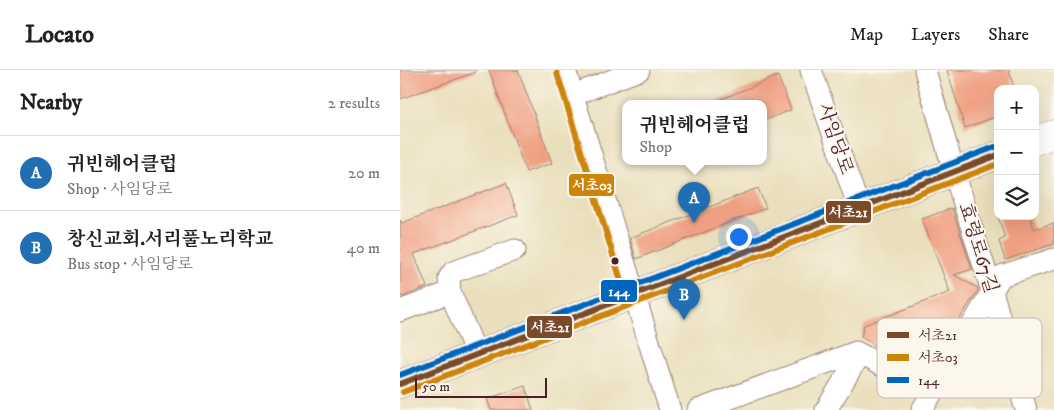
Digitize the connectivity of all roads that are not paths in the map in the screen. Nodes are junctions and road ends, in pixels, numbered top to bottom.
1 (565, 70) edge
2 (639, 70) edge
3 (811, 70) edge
4 (925, 70) edge
5 (572, 95) junction
6 (1054, 134) edge
7 (1039, 140) edge
8 (994, 157) edge
9 (954, 172) junction
10 (859, 208) junction
11 (515, 250) dead end
12 (1054, 259) edge
13 (992, 291) junction
14 (450, 292) junction
15 (634, 294) junction
16 (400, 311) edge
17 (976, 318) edge
18 (1000, 318) edge
19 (860, 354) junction
20 (477, 355) junction
21 (877, 366) edge
22 (400, 384) edge
23 (670, 410) edge
24 (698, 410) edge
25 (826, 410) edge

1 - 5 street
2 - 5 street
3 - 10 street, 사임당로
4 - 9 street, 효령로67길
5 - 15 street
6 - 7 main road
8 - 9 main road
9 - 10 main road
9 - 13 street, 효령로67길
10 - 15 main road
11 - 14 street
12 - 13 street
13 - 17 street
13 - 18 street, 효령로67길
14 - 16 street
14 - 20 street
15 - 20 main road
15 - 23 street
19 - 21 street
19 - 24 street
19 - 25 street
20 - 22 main road

